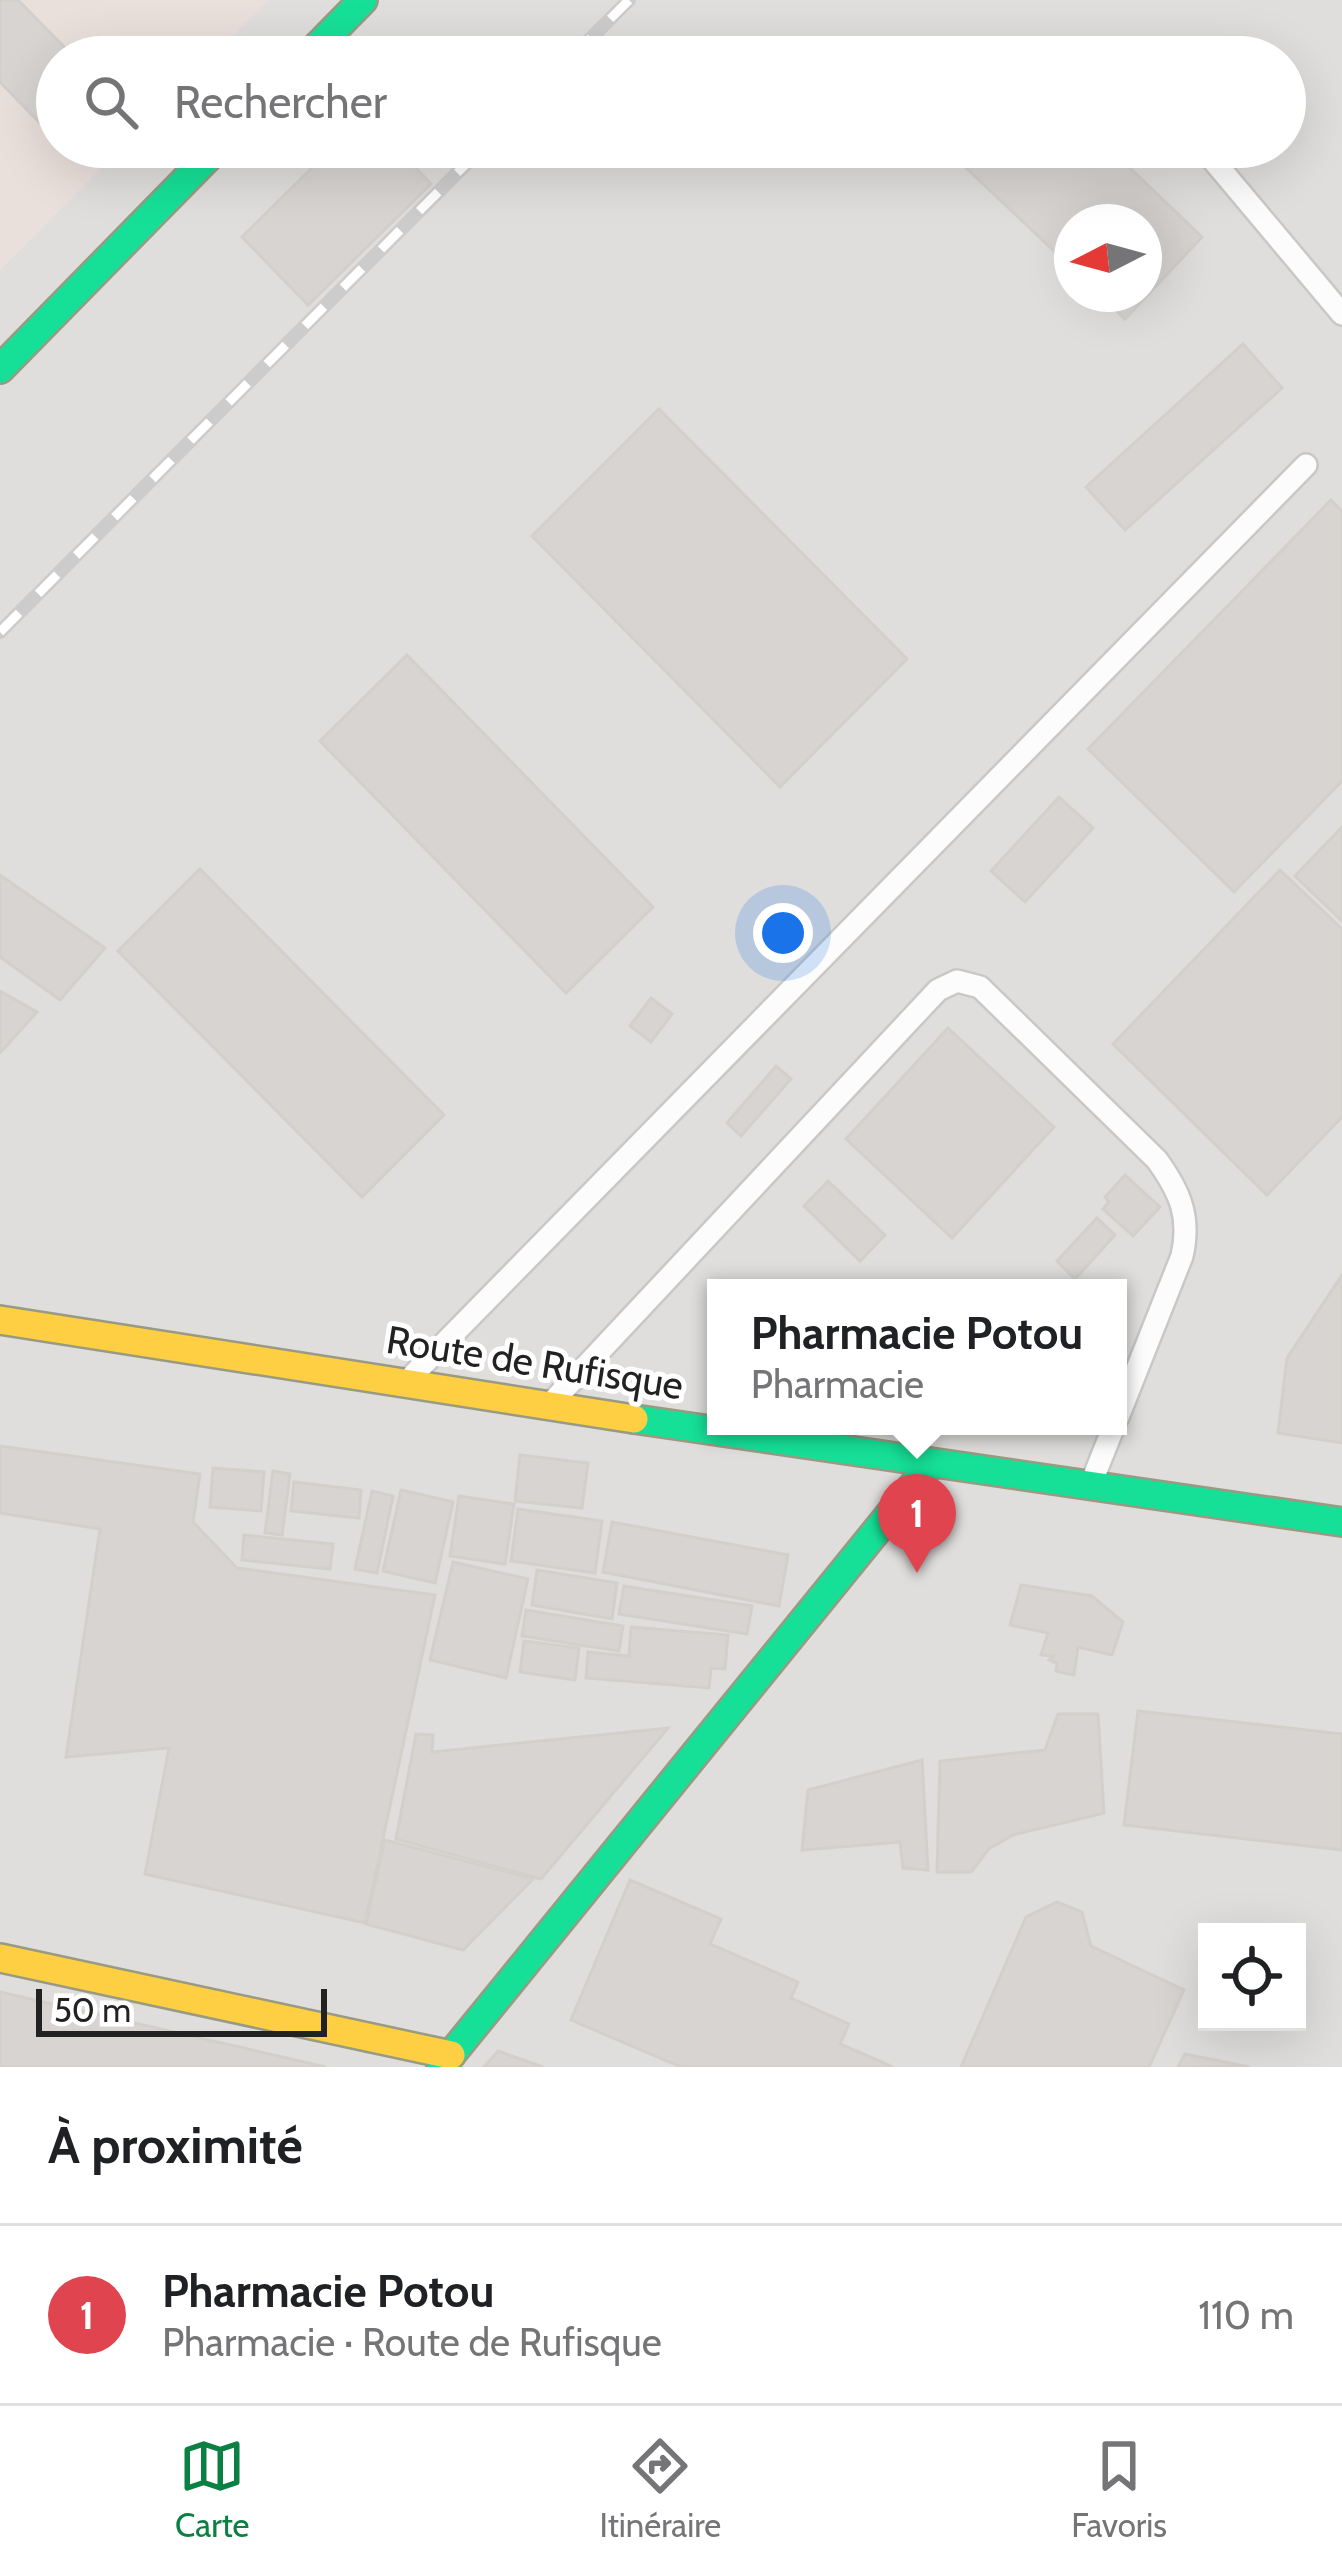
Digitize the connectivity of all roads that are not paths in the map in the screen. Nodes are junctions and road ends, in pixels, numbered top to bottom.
1 (363, 0) edge
2 (328, 36) edge
3 (197, 168) edge
4 (1220, 168) edge
5 (1342, 314) edge
6 (0, 369) edge
7 (1306, 465) dead end
8 (0, 1320) edge
9 (408, 1380) junction
10 (1127, 1394) edge
11 (550, 1404) junction
12 (707, 1429) edge
13 (743, 1435) edge
14 (1110, 1435) edge
15 (930, 1465) junction
16 (1089, 1487) junction
17 (1342, 1522) edge
18 (0, 1958) edge
19 (446, 2061) edge

1 - 2 street
3 - 6 street
4 - 5 lane
7 - 9 lane
8 - 9 street, Route de Rufisque
9 - 11 street, Route de Rufisque
10 - 11 lane
11 - 12 street, Route de Rufisque
13 - 15 street, Route de Rufisque
14 - 16 lane
15 - 16 street, Route de Rufisque
15 - 19 street
16 - 17 street, Route de Rufisque
18 - 19 street

